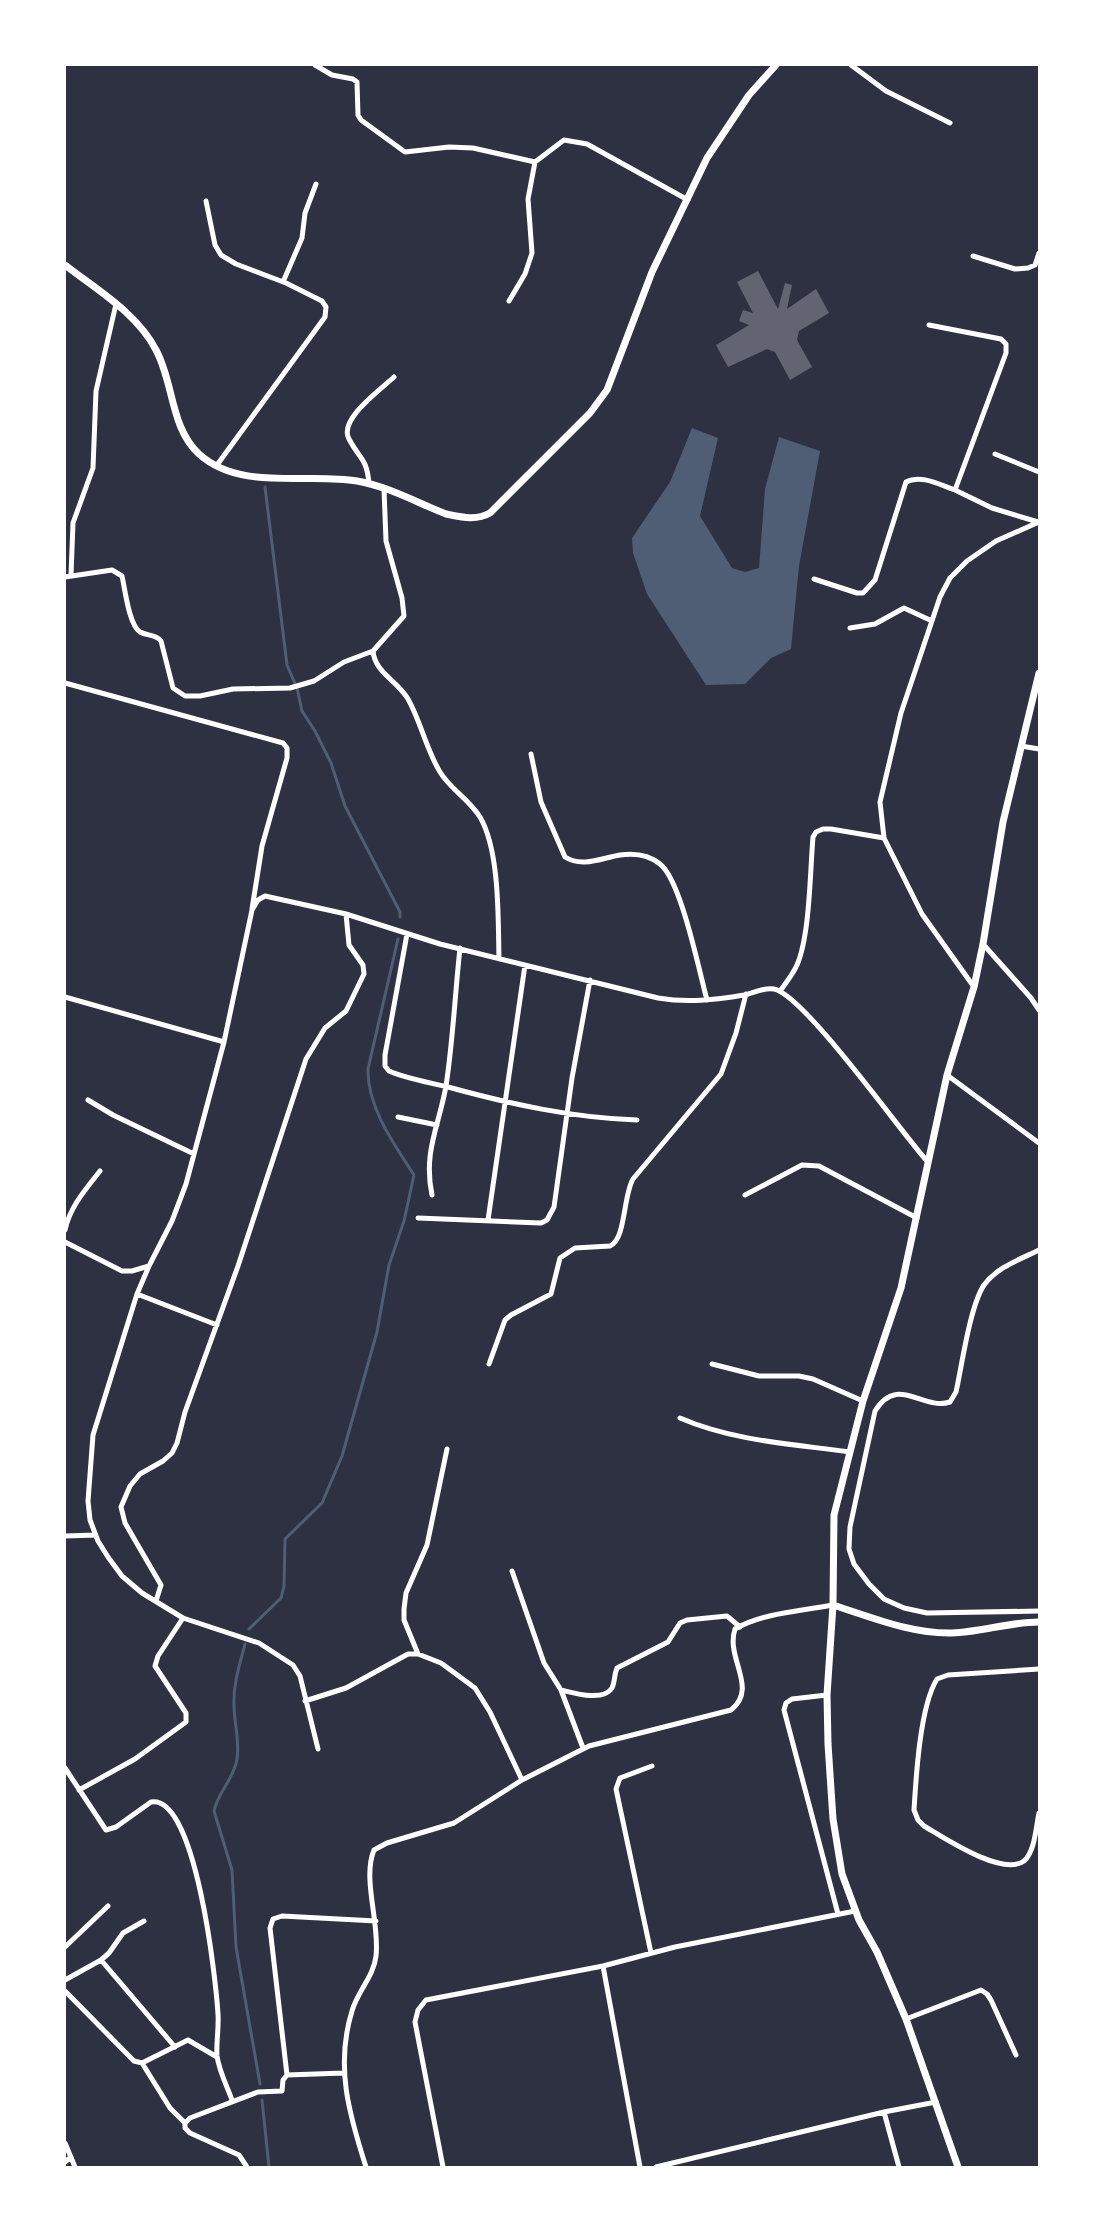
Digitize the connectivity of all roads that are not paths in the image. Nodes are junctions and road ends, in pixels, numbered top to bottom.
1 (315, 65) edge
2 (776, 65) edge
3 (851, 65) edge
4 (950, 123) dead end
5 (535, 162) junction
6 (316, 184) dead end
7 (688, 200) junction
8 (206, 201) dead end
9 (1039, 254) edge
10 (973, 256) dead end
11 (65, 265) edge
12 (283, 282) junction
13 (509, 302) dead end
14 (116, 304) junction
15 (929, 325) dead end
16 (394, 377) dead end
17 (995, 454) dead end
18 (217, 465) junction
19 (1039, 472) edge
20 (369, 484) junction
21 (384, 489) junction
22 (955, 490) junction
23 (1038, 522) edge
24 (68, 576) edge
25 (814, 579) dead end
26 (932, 621) junction
27 (850, 628) dead end
28 (373, 651) junction
29 (1039, 674) edge
30 (65, 683) edge
31 (1022, 746) junction
32 (1039, 749) edge
33 (531, 754) dead end
34 (884, 838) junction
35 (252, 910) junction
36 (346, 914) junction
37 (407, 934) junction
38 (983, 944) junction
39 (460, 948) junction
40 (499, 959) junction
41 (525, 965) junction
42 (590, 980) junction
43 (974, 987) junction
44 (780, 991) junction
45 (746, 994) junction
46 (65, 997) edge
47 (706, 1000) junction
48 (1039, 1010) edge
49 (224, 1042) junction
50 (947, 1075) junction
51 (446, 1086) junction
52 (88, 1100) dead end
53 (505, 1100) junction
54 (567, 1114) junction
55 (398, 1117) dead end
56 (637, 1120) dead end
57 (437, 1124) junction
58 (1039, 1143) edge
59 (194, 1154) junction
60 (927, 1161) junction
61 (100, 1171) dead end
62 (432, 1195) dead end
63 (745, 1195) dead end
64 (418, 1218) dead end
65 (916, 1218) junction
66 (488, 1220) junction
67 (65, 1230) edge
68 (65, 1242) edge
69 (1039, 1250) edge
70 (149, 1266) junction
71 (137, 1294) junction
72 (217, 1325) junction
73 (489, 1364) dead end
74 (712, 1364) dead end
75 (863, 1401) junction
76 (680, 1418) dead end
77 (447, 1449) dead end
78 (850, 1452) junction
79 (96, 1535) junction
80 (65, 1536) edge
81 (512, 1571) dead end
82 (156, 1601) junction
83 (833, 1605) junction
84 (1039, 1611) edge
85 (183, 1618) junction
86 (1039, 1622) edge
87 (740, 1626) junction
88 (418, 1654) junction
89 (1039, 1669) edge
90 (561, 1690) junction
91 (827, 1695) junction
92 (305, 1701) junction
93 (583, 1748) junction
94 (318, 1749) dead end
95 (652, 1766) dead end
96 (65, 1768) edge
97 (522, 1780) junction
98 (78, 1790) junction
99 (1039, 1813) edge
100 (108, 1906) dead end
101 (855, 1911) junction
102 (838, 1914) junction
103 (376, 1921) junction
104 (144, 1922) dead end
105 (65, 1947) edge
106 (652, 1953) junction
107 (101, 1960) junction
108 (603, 1966) junction
109 (65, 1980) edge
110 (65, 1990) edge
111 (906, 2019) junction
112 (176, 2047) junction
113 (1016, 2055) dead end
114 (218, 2057) junction
115 (142, 2063) junction
116 (344, 2073) junction
117 (287, 2075) junction
118 (232, 2100) junction
119 (936, 2102) junction
120 (884, 2112) junction
121 (185, 2123) junction
122 (65, 2144) edge
123 (71, 2157) junction
124 (65, 2162) edge
125 (76, 2167) edge
126 (247, 2167) edge
127 (366, 2167) edge
128 (443, 2167) edge
129 (640, 2167) edge
130 (656, 2167) edge
131 (898, 2167) edge
132 (958, 2167) edge

1 - 5 street
2 - 7 street
3 - 4 street
5 - 7 street
5 - 13 street
6 - 12 street
7 - 21 street
8 - 12 street
9 - 10 street
11 - 14 street
12 - 18 street
14 - 18 street
14 - 24 street
15 - 22 street
16 - 20 street
17 - 19 street
18 - 20 street
20 - 21 street
21 - 28 street
22 - 23 street
22 - 25 street
23 - 26 street
24 - 28 street
26 - 27 street
26 - 34 street
28 - 40 street
29 - 31 street
30 - 35 street
31 - 32 street
31 - 38 street
33 - 47 street
34 - 43 street
34 - 44 street
35 - 36 street
35 - 49 street
36 - 37 street
36 - 72 street
37 - 39 street
37 - 51 street
38 - 43 street
38 - 48 street
39 - 40 street
39 - 51 street
40 - 41 street
41 - 42 street
41 - 53 street
42 - 47 street
42 - 54 street
43 - 50 street
44 - 45 street
44 - 60 street
45 - 47 street
45 - 73 street
46 - 49 street
49 - 59 street
50 - 58 street
50 - 60 street
51 - 53 street
51 - 57 street
52 - 59 street
53 - 54 street
53 - 66 street
54 - 56 street
54 - 66 street
55 - 57 street
57 - 62 street
59 - 70 street
60 - 65 street
61 - 67 street
63 - 65 street
64 - 66 street
65 - 75 street
68 - 70 street
69 - 84 street
70 - 71 street
71 - 72 street
71 - 79 street
72 - 82 street
74 - 75 street
75 - 78 street
76 - 78 street
77 - 88 street
78 - 83 street
79 - 80 street
79 - 82 street
81 - 90 street
82 - 85 street
83 - 86 street
83 - 87 street
83 - 91 street
85 - 92 street
85 - 98 street
87 - 90 street
87 - 93 street
88 - 92 street
88 - 97 street
89 - 99 street
90 - 93 street
91 - 101 street
91 - 102 street
92 - 94 street
93 - 97 street
95 - 106 street
96 - 98 street
97 - 103 street
98 - 114 street
100 - 105 street
101 - 102 street
101 - 111 street
102 - 106 street
103 - 116 street
103 - 117 street
104 - 107 street
106 - 108 street
107 - 109 street
107 - 112 street
108 - 128 street
108 - 129 street
110 - 115 street
111 - 113 street
111 - 119 street
112 - 114 street
112 - 115 street
114 - 118 street
115 - 121 street
116 - 117 street
116 - 127 street
117 - 118 street
118 - 121 street
119 - 120 street
119 - 132 street
120 - 130 street
120 - 131 street
121 - 126 street
122 - 123 street
123 - 124 street
123 - 125 street

